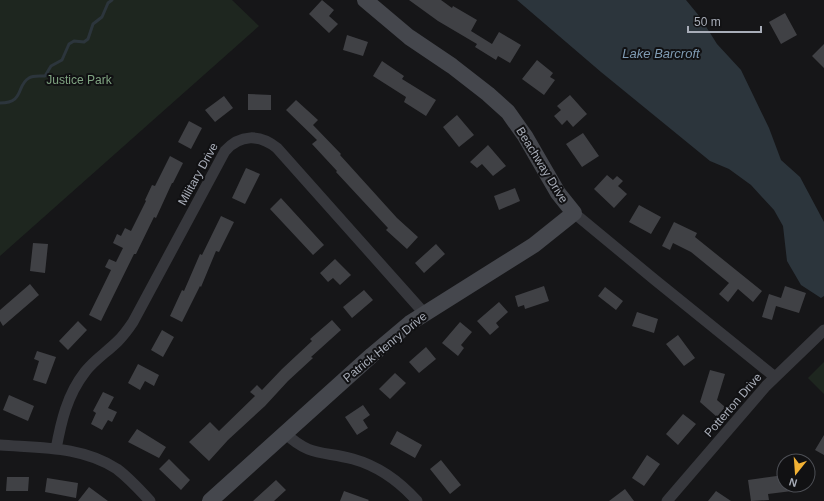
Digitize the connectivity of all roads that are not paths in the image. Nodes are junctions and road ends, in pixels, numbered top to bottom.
1 (365, 0) edge
2 (574, 213) junction
3 (424, 313) junction
4 (824, 330) edge
5 (775, 377) junction
6 (285, 434) junction
7 (0, 445) edge
8 (56, 449) junction
9 (150, 501) edge
10 (210, 501) edge
11 (417, 501) edge
12 (667, 501) edge

1 - 2 street, Beachway Drive
2 - 3 street, Patrick Henry Drive
2 - 5 street, Beachway Drive
3 - 6 street, Patrick Henry Drive
3 - 8 street, Military Drive
4 - 5 street, Potterton Drive
5 - 12 street, Potterton Drive
6 - 10 street, Patrick Henry Drive
6 - 11 street
7 - 8 street
8 - 9 street

